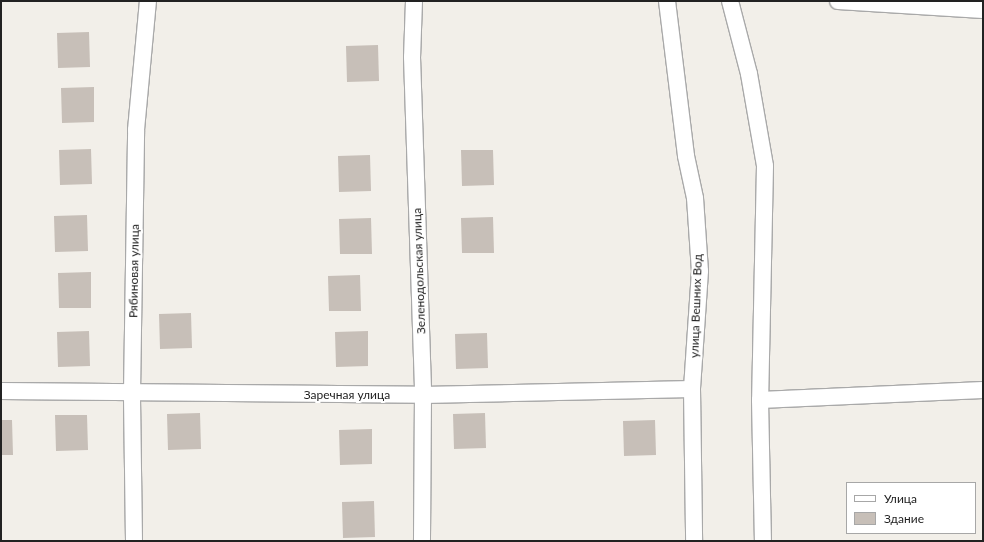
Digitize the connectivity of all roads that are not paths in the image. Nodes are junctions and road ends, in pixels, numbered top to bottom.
1 (148, 1) edge
2 (414, 1) edge
3 (667, 1) edge
4 (730, 1) edge
5 (838, 1) edge
6 (983, 10) edge
7 (692, 389) junction
8 (983, 390) edge
9 (1, 391) edge
10 (132, 393) junction
11 (423, 395) junction
12 (760, 400) junction
13 (134, 541) edge
14 (422, 541) edge
15 (694, 541) edge
16 (763, 541) edge

1 - 10 street, Рябиновая улица
2 - 11 street, Зеленодольская улица
3 - 7 street, улица Вешних Вод
4 - 12 street
5 - 6 street
7 - 11 street, Заречная улица
7 - 15 street, улица Вешних Вод
8 - 12 street
9 - 10 street, Заречная улица
10 - 11 street, Заречная улица
10 - 13 street, Рябиновая улица
11 - 14 street, Зеленодольская улица
12 - 16 street

